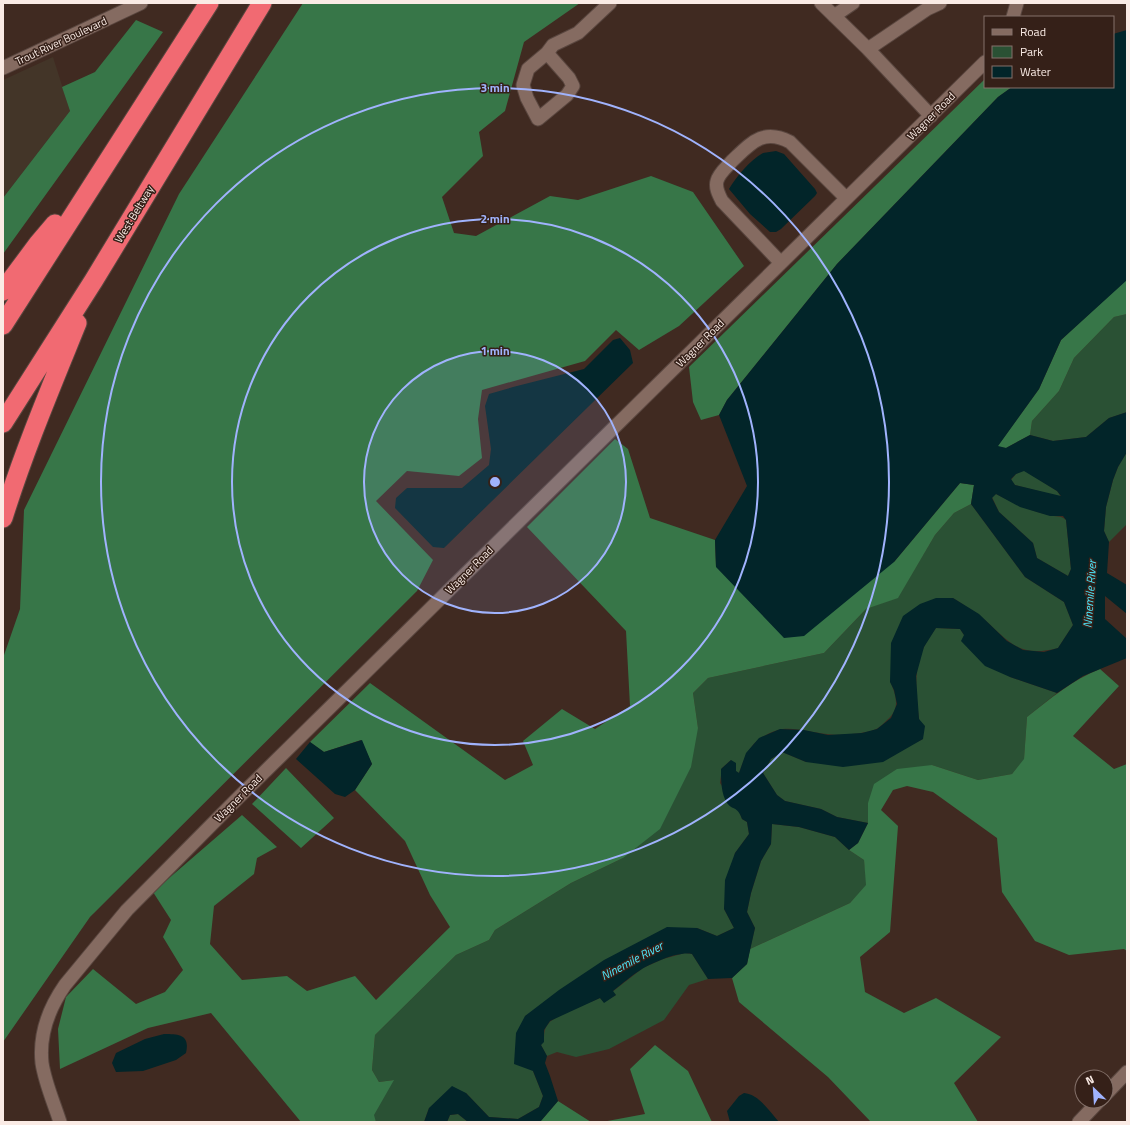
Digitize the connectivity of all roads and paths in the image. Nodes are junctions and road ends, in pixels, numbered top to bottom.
1 (141, 3) edge
2 (209, 3) edge
3 (262, 3) edge
4 (610, 3) edge
5 (821, 3) edge
6 (853, 3) edge
7 (940, 3) edge
8 (1017, 3) edge
9 (834, 16) junction
10 (1013, 16) edge
11 (868, 49) junction
12 (547, 53) junction
13 (984, 63) edge
14 (3, 68) edge
15 (931, 116) junction
16 (110, 156) junction
17 (846, 198) junction
18 (781, 263) junction
19 (94, 280) junction
20 (3, 291) edge
21 (3, 324) edge
22 (3, 423) edge
23 (3, 518) edge
24 (1127, 1072) edge
25 (1114, 1086) edge
26 (1091, 1109) edge
27 (60, 1122) edge
28 (1079, 1122) edge

1 - 14 street, Trout River Boulevard
2 - 16 highway
3 - 19 highway, West Beltway
4 - 12 street
5 - 9 street
6 - 9 street
7 - 11 street
8 - 10 street
9 - 11 street
11 - 15 street
12 - 12 street
13 - 15 street, Wagner Road
15 - 17 street, Wagner Road
16 - 20 highway
16 - 21 highway
17 - 18 street, Wagner Road
17 - 18 street
18 - 27 street, Wagner Road
19 - 22 highway, West Beltway
19 - 23 highway
24 - 25 street
26 - 28 street

